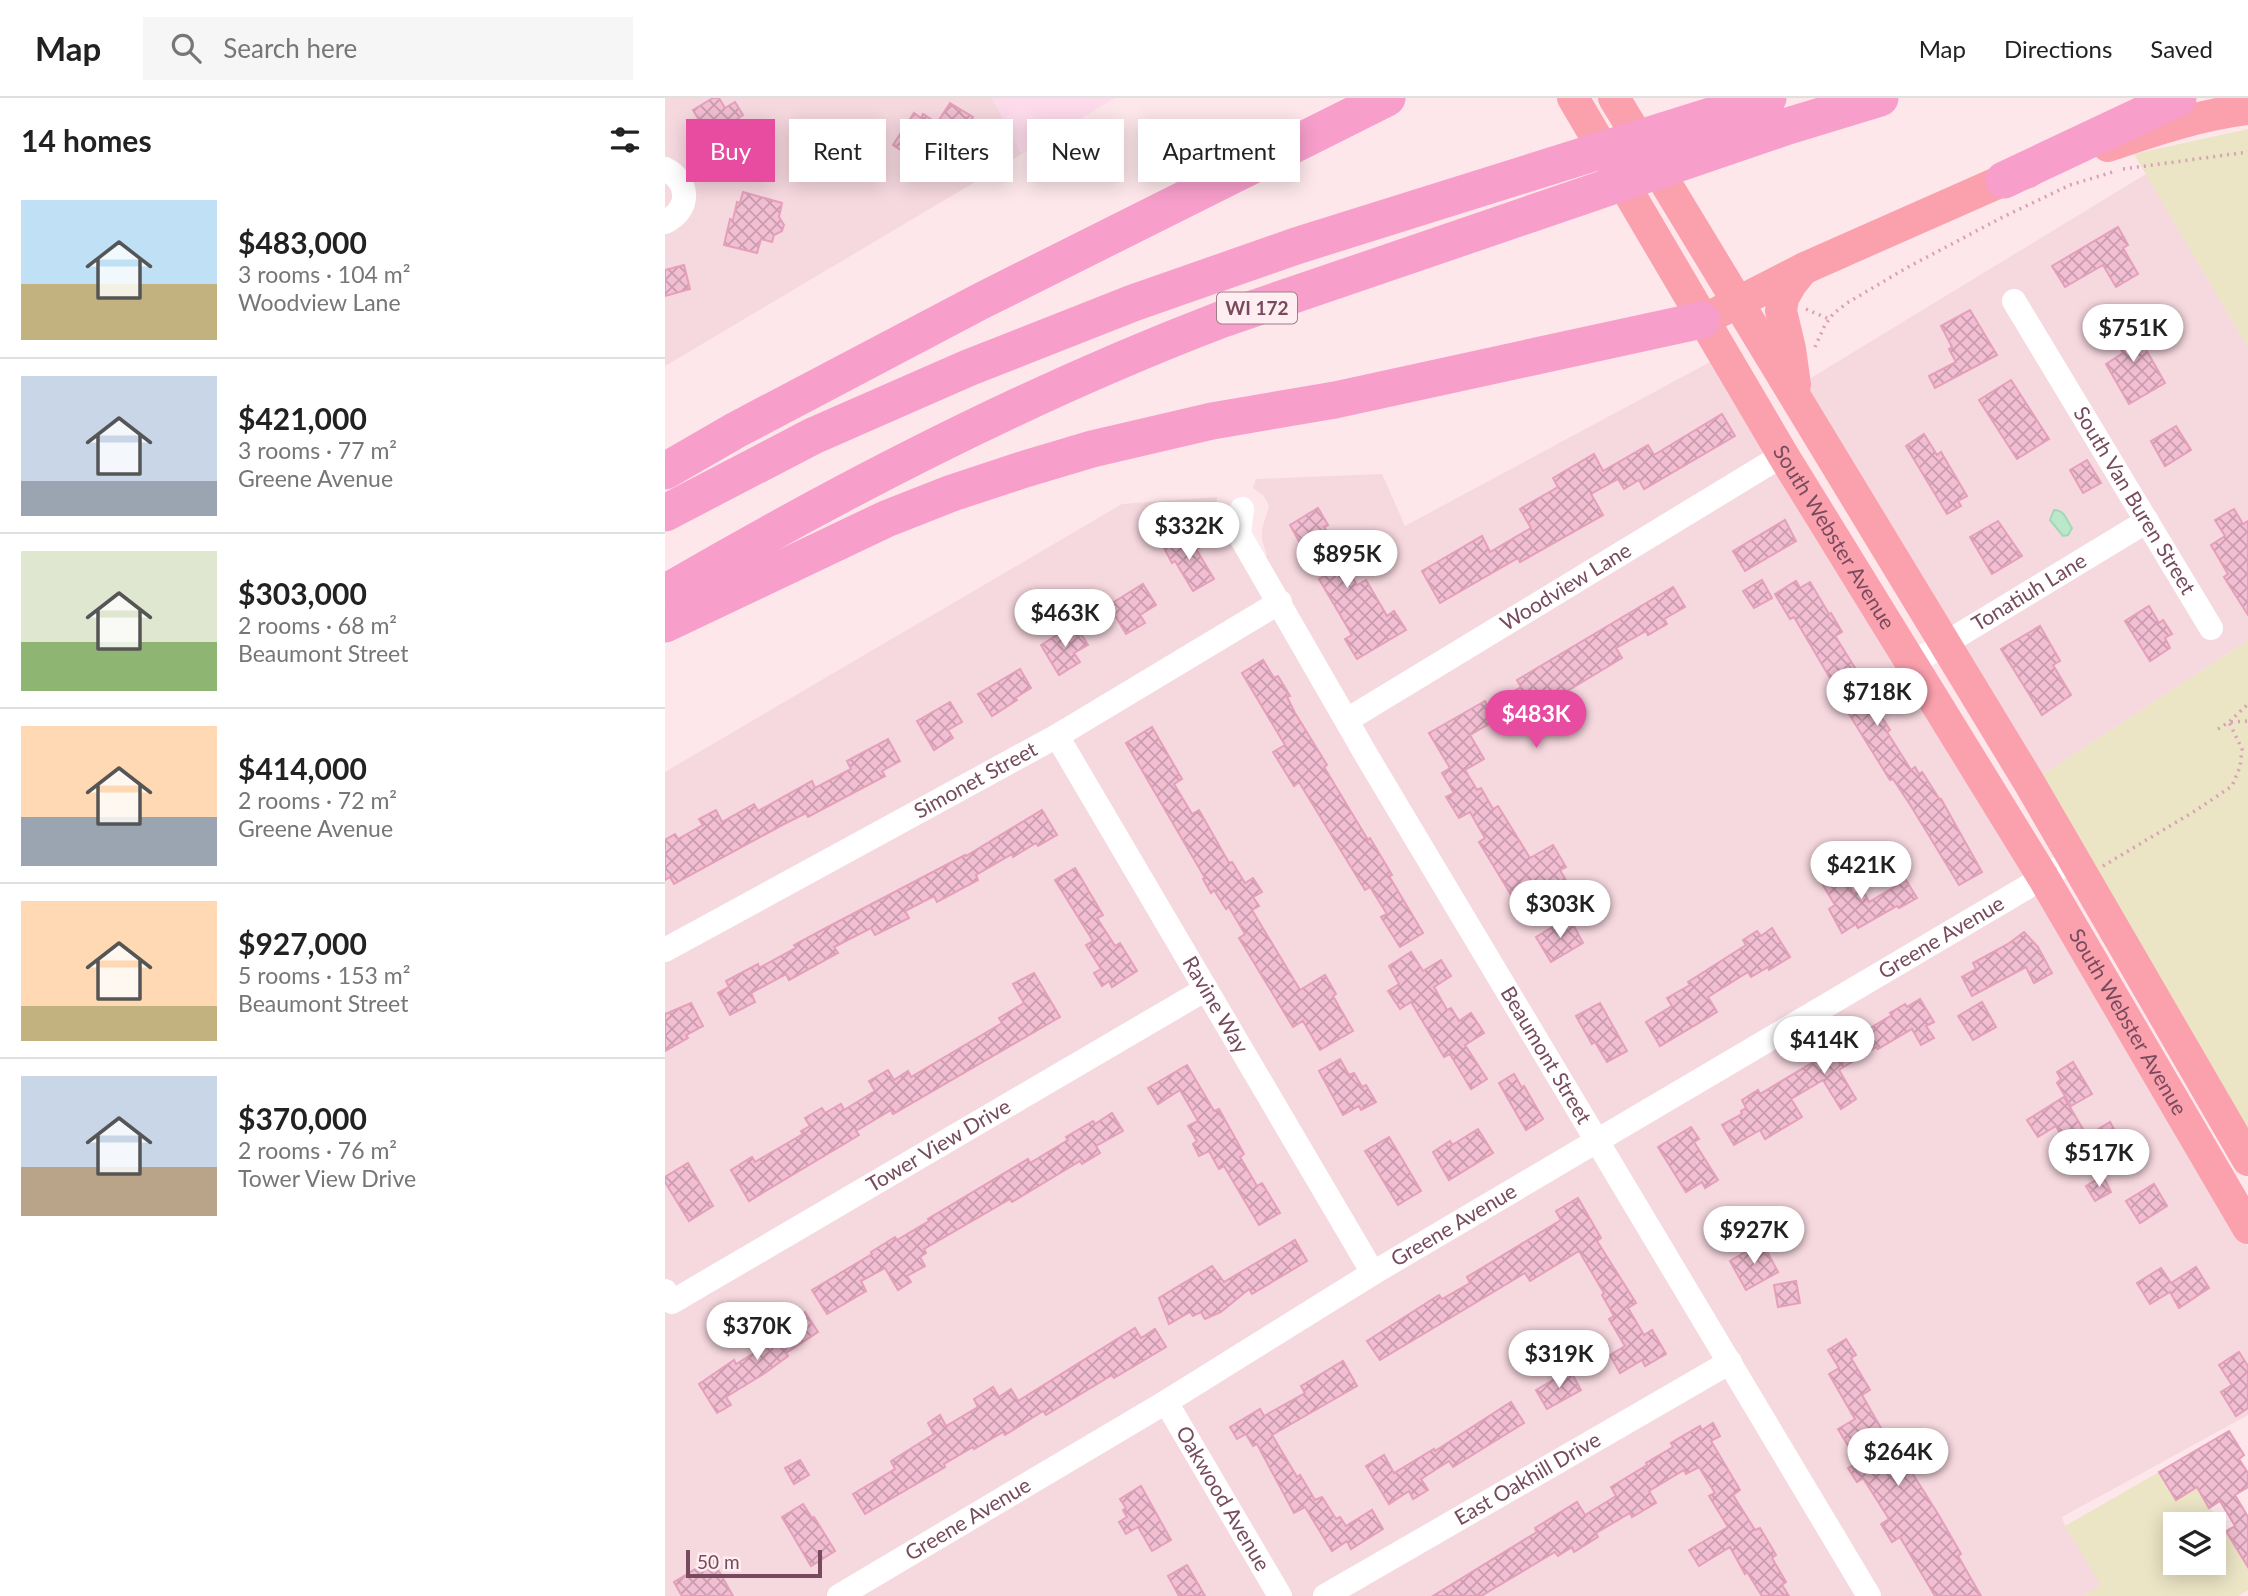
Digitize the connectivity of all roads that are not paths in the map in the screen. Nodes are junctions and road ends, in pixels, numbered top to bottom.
1 (1387, 98) edge
2 (1573, 98) edge
3 (1614, 98) edge
4 (1768, 98) edge
5 (1880, 98) edge
6 (2178, 98) edge
7 (2248, 109) edge
8 (665, 169) edge
9 (2004, 180) junction
10 (665, 222) edge
11 (1805, 268) junction
12 (2014, 301) dead end
13 (1737, 304) junction
14 (1702, 320) junction
15 (1796, 396) junction
16 (1783, 455) junction
17 (665, 471) edge
18 (1243, 509) dead end
19 (665, 513) edge
20 (2147, 521) junction
21 (665, 593) edge
22 (1280, 602) junction
23 (665, 624) edge
24 (2211, 628) dead end
25 (1944, 642) junction
26 (1913, 663) junction
27 (1347, 720) junction
28 (1057, 736) junction
29 (2084, 866) junction
30 (2043, 877) junction
31 (665, 950) edge
32 (1206, 989) junction
33 (1597, 1140) junction
34 (2244, 1144) edge
35 (2248, 1228) edge
36 (1373, 1273) junction
37 (669, 1296) edge
38 (1730, 1362) junction
39 (1166, 1402) junction
40 (839, 1596) edge
41 (1280, 1596) edge
42 (1325, 1596) edge
43 (1869, 1596) edge

1 - 17 highway
2 - 14 main road, South Webster Avenue
3 - 13 main road, South Webster Avenue
4 - 19 highway, WI 172
5 - 21 highway, WI 172
6 - 9 highway
7 - 9 main road
8 - 10 street
9 - 11 main road
11 - 13 main road
11 - 15 main road
12 - 20 street, South Van Buren Street
13 - 14 main road
13 - 15 main road, South Webster Avenue
14 - 16 main road, South Webster Avenue
14 - 23 highway
15 - 25 main road, South Webster Avenue
16 - 26 main road, South Webster Avenue
16 - 27 street, Woodview Lane
18 - 22 street, Beaumont Street
20 - 24 street, South Van Buren Street
20 - 25 street, Tonatiuh Lane
22 - 27 street, Beaumont Street
22 - 28 street, Simonet Street
25 - 26 street, Tonatiuh Lane
25 - 29 main road, South Webster Avenue
26 - 30 main road, South Webster Avenue
27 - 33 street, Beaumont Street
28 - 31 street, Simonet Street
28 - 32 street, Ravine Way
29 - 30 street, Greene Avenue
29 - 34 main road, South Webster Avenue
30 - 33 street, Greene Avenue
30 - 35 main road, South Webster Avenue
32 - 36 street, Ravine Way
32 - 37 street, Tower View Drive
33 - 36 street, Greene Avenue
33 - 38 street, Beaumont Street
36 - 39 street, Greene Avenue
38 - 42 street, East Oakhill Drive
38 - 43 street, Beaumont Street
39 - 40 street, Greene Avenue
39 - 41 street, Oakwood Avenue

